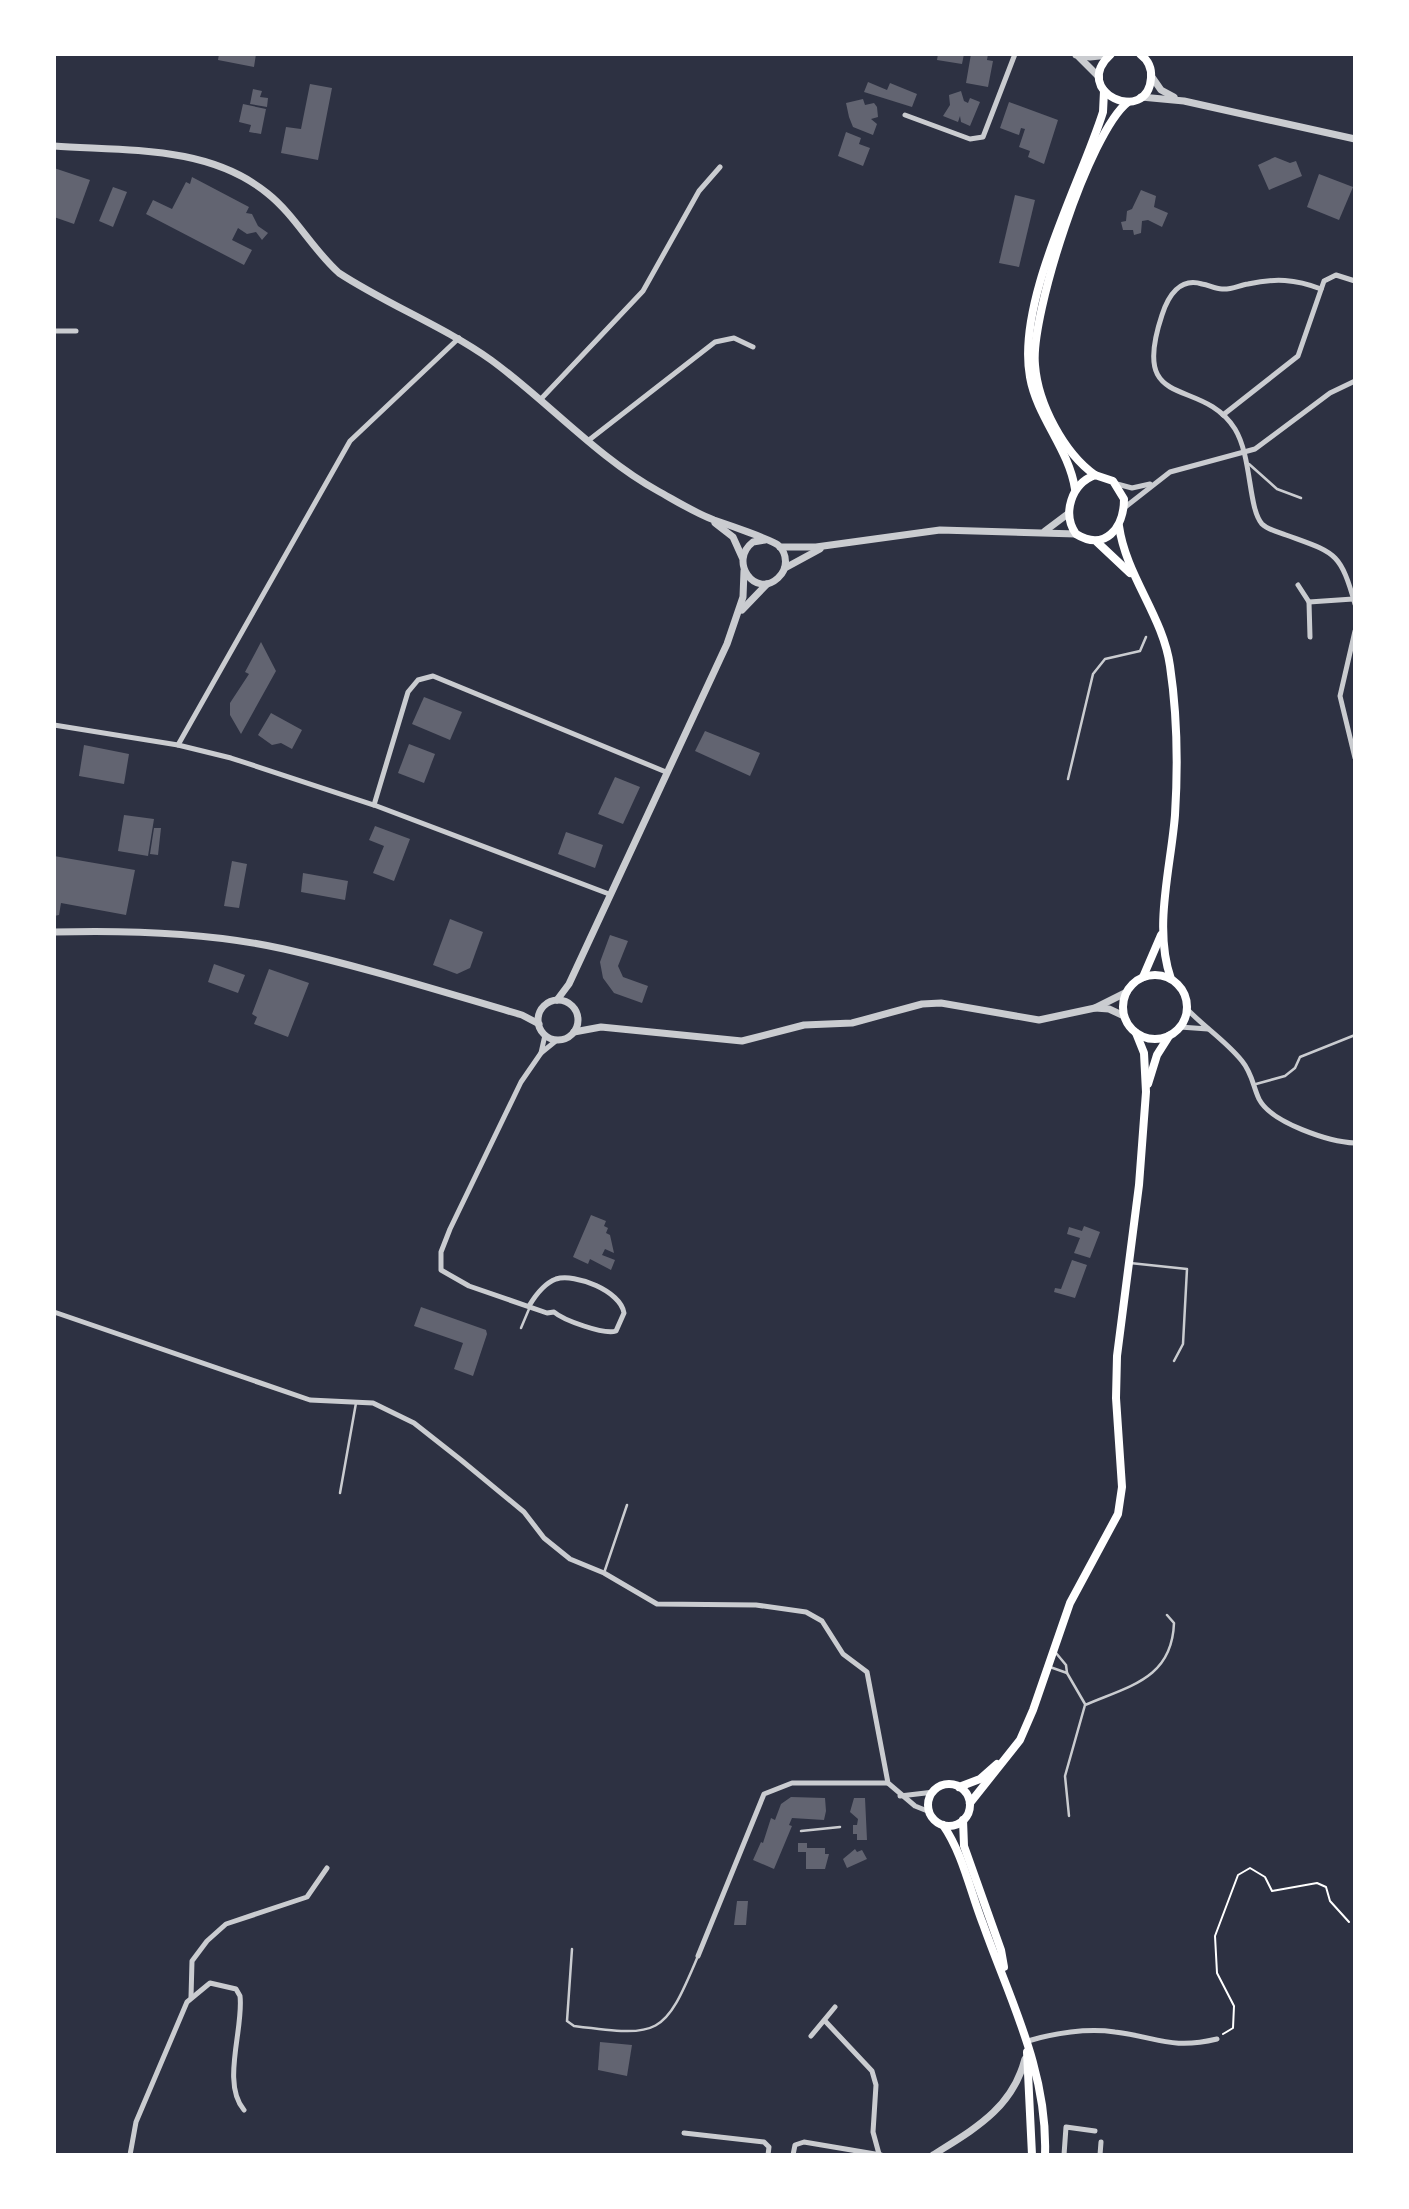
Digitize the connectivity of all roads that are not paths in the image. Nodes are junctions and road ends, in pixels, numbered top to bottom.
1 (1015, 54) edge
2 (1076, 54) edge
3 (1110, 55) edge
4 (1143, 56) edge
5 (1099, 77) junction
6 (1152, 77) junction
7 (1104, 91) junction
8 (1141, 97) junction
9 (1184, 101) junction
10 (1128, 102) junction
11 (905, 115) dead end
12 (1355, 139) edge
13 (54, 146) edge
14 (720, 167) dead end
15 (1056, 248) junction
16 (1355, 281) edge
17 (1321, 289) junction
18 (54, 331) edge
19 (76, 331) dead end
20 (459, 338) junction
21 (752, 347) dead end
22 (1355, 381) edge
23 (540, 400) junction
24 (1223, 415) junction
25 (589, 440) junction
26 (1246, 453) junction
27 (1249, 464) junction
28 (1095, 475) junction
29 (1117, 484) junction
30 (1153, 484) junction
31 (1075, 489) junction
32 (1301, 498) dead end
33 (1124, 508) junction
34 (1069, 513) junction
35 (712, 520) junction
36 (1119, 526) junction
37 (1045, 532) junction
38 (1076, 534) junction
39 (765, 540) junction
40 (1097, 542) junction
41 (829, 545) junction
42 (780, 547) junction
43 (742, 556) junction
44 (785, 569) junction
45 (744, 571) junction
46 (1137, 582) junction
47 (769, 583) junction
48 (1298, 585) dead end
49 (1352, 586) edge
50 (1354, 601) edge
51 (1309, 602) junction
52 (739, 613) junction
53 (1355, 631) edge
54 (1310, 636) dead end
55 (1146, 637) dead end
56 (54, 725) edge
57 (178, 746) junction
58 (1355, 758) edge
59 (666, 772) junction
60 (1068, 779) dead end
61 (374, 805) junction
62 (609, 894) junction
63 (1163, 926) junction
64 (54, 932) edge
65 (1143, 977) junction
66 (1171, 979) junction
67 (569, 984) junction
68 (1127, 992) junction
69 (557, 1000) junction
70 (570, 1003) junction
71 (1094, 1008) junction
72 (1187, 1009) junction
73 (540, 1011) junction
74 (522, 1015) junction
75 (578, 1016) junction
76 (1124, 1016) junction
77 (539, 1024) junction
78 (601, 1027) junction
79 (1180, 1027) junction
80 (1209, 1030) junction
81 (574, 1032) junction
82 (1136, 1032) junction
83 (545, 1035) junction
84 (1355, 1035) edge
85 (1168, 1036) junction
86 (557, 1040) junction
87 (541, 1053) junction
88 (1256, 1084) junction
89 (1146, 1092) junction
90 (1355, 1143) edge
91 (1129, 1262) junction
92 (529, 1306) junction
93 (54, 1312) edge
94 (521, 1328) dead end
95 (1174, 1361) dead end
96 (356, 1403) junction
97 (340, 1493) dead end
98 (627, 1505) dead end
99 (604, 1573) junction
100 (1167, 1615) dead end
101 (1052, 1650) junction
102 (1047, 1666) junction
103 (1067, 1673) junction
104 (1085, 1705) junction
105 (1012, 1750) junction
106 (888, 1783) junction
107 (959, 1787) junction
108 (934, 1792) junction
109 (900, 1796) junction
110 (970, 1803) junction
111 (930, 1812) junction
112 (1069, 1816) dead end
113 (963, 1821) junction
114 (943, 1825) junction
115 (841, 1827) dead end
116 (801, 1831) dead end
117 (327, 1868) dead end
118 (572, 1949) dead end
119 (698, 1956) joint
120 (1005, 1977) junction
121 (191, 1997) junction
122 (835, 2007) dead end
123 (826, 2022) junction
124 (811, 2036) dead end
125 (1026, 2038) junction
126 (1217, 2039) road end
127 (1027, 2052) junction
128 (244, 2110) dead end
129 (1095, 2131) dead end
130 (684, 2133) dead end
131 (1101, 2142) dead end
132 (880, 2154) edge
133 (130, 2155) edge
134 (768, 2155) edge
135 (793, 2155) edge
136 (933, 2155) edge
137 (1032, 2155) edge
138 (1045, 2155) edge
139 (1064, 2155) edge
140 (1100, 2155) edge

1 - 11 street
2 - 3 street
2 - 5 street
3 - 5 main road
4 - 6 main road
5 - 7 main road
6 - 8 main road
6 - 9 street
7 - 10 main road
7 - 15 main road
8 - 9 street
8 - 10 main road
9 - 12 street
10 - 15 main road
13 - 20 street
14 - 23 street
15 - 28 main road
15 - 31 main road
16 - 17 street
17 - 24 street
17 - 24 street
18 - 19 street
20 - 23 street
20 - 57 street
21 - 25 street
22 - 26 street
23 - 25 street
24 - 26 street
25 - 35 street
26 - 27 street
26 - 30 street
27 - 32 lane
27 - 49 street
28 - 29 main road
28 - 31 main road
29 - 30 street
29 - 33 main road
30 - 33 street
31 - 34 main road
33 - 36 main road
34 - 37 street
34 - 38 main road
35 - 39 street
35 - 43 street
36 - 40 main road
36 - 46 main road
37 - 38 street
37 - 41 street
38 - 40 main road
39 - 42 street
39 - 43 street
40 - 46 main road
41 - 42 street
41 - 44 street
42 - 44 street
43 - 45 street
44 - 47 street
45 - 47 street
45 - 52 street
46 - 63 main road
47 - 52 street
48 - 51 street
49 - 50 street
50 - 51 street
51 - 54 street
52 - 59 street
53 - 58 street
55 - 60 lane
56 - 57 street
57 - 61 street
59 - 61 street
59 - 62 street
61 - 62 street
62 - 67 street
63 - 65 main road
63 - 66 main road
64 - 74 street
65 - 66 main road
65 - 68 main road
66 - 72 main road
67 - 69 street
67 - 70 street
68 - 71 street
68 - 76 main road
69 - 70 street
69 - 73 street
70 - 75 street
71 - 76 street
71 - 78 street
72 - 79 main road
72 - 80 street
73 - 74 street
73 - 77 street
74 - 77 street
75 - 78 street
75 - 81 street
76 - 82 main road
77 - 83 street
78 - 81 street
79 - 80 street
79 - 85 main road
80 - 88 street
81 - 86 street
82 - 85 main road
82 - 89 main road
83 - 86 street
83 - 87 street
84 - 88 lane
85 - 89 main road
86 - 87 street
87 - 92 street
88 - 90 street
89 - 91 main road
91 - 95 lane
91 - 101 main road
92 - 92 street
92 - 94 lane
93 - 96 street
96 - 97 lane
96 - 99 street
98 - 99 lane
99 - 106 street
100 - 104 lane
101 - 102 main road
101 - 103 lane
102 - 103 lane
102 - 105 main road
103 - 104 lane
104 - 112 lane
105 - 107 main road
105 - 110 main road
106 - 109 street
106 - 119 street
107 - 108 main road
107 - 110 main road
108 - 109 street
108 - 111 main road
109 - 111 street
110 - 113 main road
111 - 114 main road
113 - 114 main road
113 - 120 main road
114 - 120 main road
115 - 116 lane
117 - 121 street
118 - 119 lane
120 - 125 main road
121 - 128 street
121 - 133 street
122 - 123 street
123 - 124 street
123 - 132 street
125 - 126 street
125 - 127 main road
125 - 138 main road
127 - 136 street
127 - 137 main road
129 - 139 street
130 - 134 street
131 - 140 street
132 - 135 street

